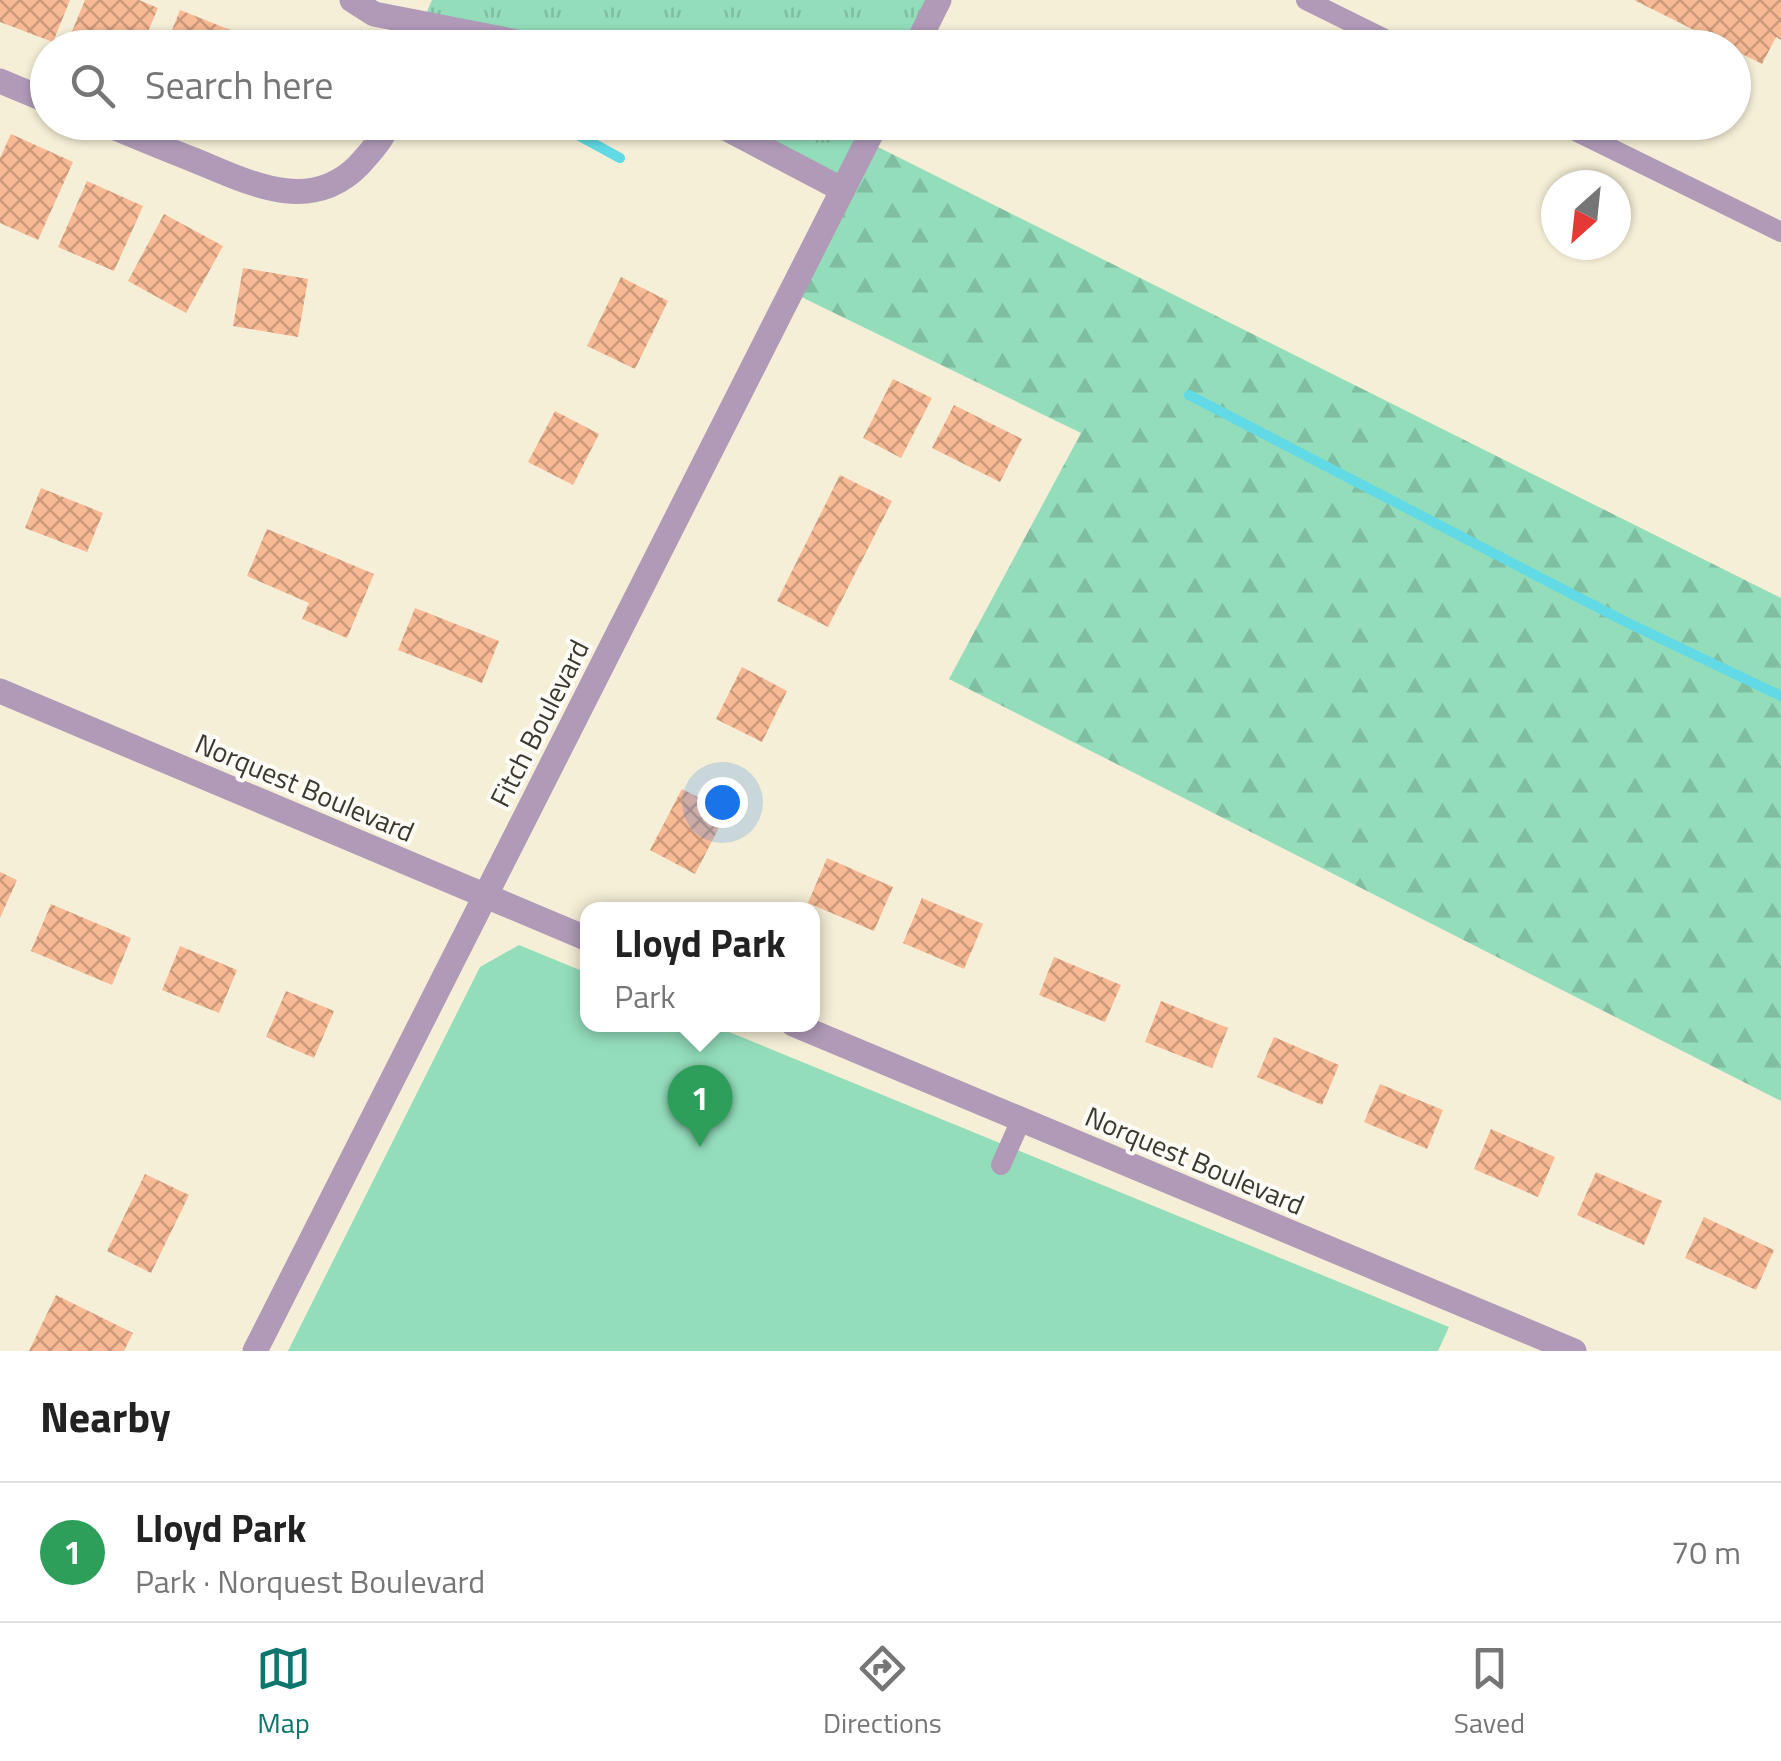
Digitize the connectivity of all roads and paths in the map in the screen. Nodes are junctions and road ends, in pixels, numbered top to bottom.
1 (352, 0) edge
2 (939, 0) edge
3 (1306, 0) edge
4 (397, 30) edge
5 (924, 30) edge
6 (1367, 30) edge
7 (0, 81) edge
8 (30, 93) edge
9 (145, 140) edge
10 (379, 140) edge
11 (748, 140) edge
12 (868, 140) edge
13 (1594, 140) edge
14 (843, 190) junction
15 (1781, 232) edge
16 (0, 690) edge
17 (485, 896) junction
18 (580, 936) edge
19 (812, 1032) edge
20 (1021, 1120) junction
21 (1001, 1165) dead end
22 (254, 1351) edge
23 (1574, 1351) edge

1 - 4 street
2 - 5 street
3 - 6 lane
7 - 8 street
9 - 10 street
11 - 14 street
12 - 14 street, Fitch Boulevard
13 - 15 lane
14 - 17 street, Fitch Boulevard
16 - 17 street, Norquest Boulevard
17 - 18 street, Norquest Boulevard
17 - 22 street, Fitch Boulevard
19 - 20 street, Norquest Boulevard
20 - 21 lane
20 - 23 street, Norquest Boulevard

